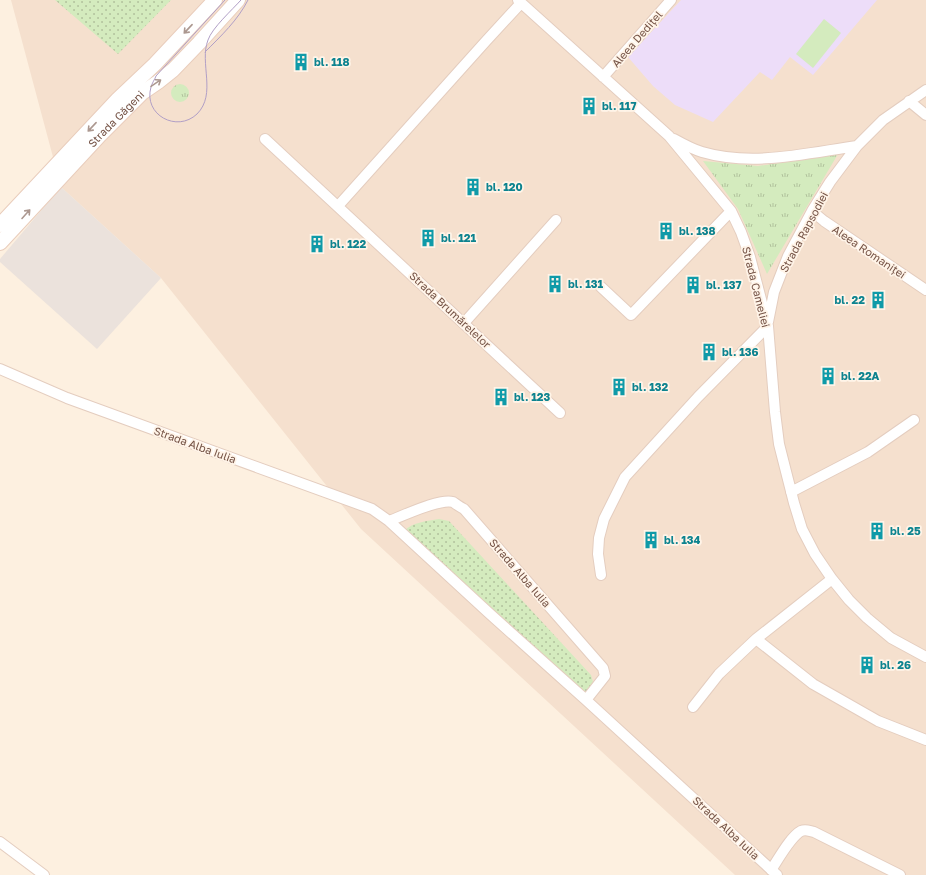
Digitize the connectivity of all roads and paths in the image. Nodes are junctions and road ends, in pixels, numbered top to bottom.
1 (215, 0) edge
2 (238, 0) edge
3 (671, 0) edge
4 (520, 2) edge
5 (604, 77) junction
6 (926, 90) edge
7 (909, 101) junction
8 (122, 103) junction
9 (926, 115) edge
10 (669, 136) junction
11 (265, 139) dead end
12 (857, 146) junction
13 (338, 206) junction
14 (731, 211) junction
15 (812, 212) junction
16 (556, 220) dead end
17 (0, 225) edge
18 (0, 243) edge
19 (601, 287) dead end
20 (926, 290) edge
21 (464, 323) junction
22 (768, 326) junction
23 (0, 369) edge
24 (560, 414) dead end
25 (914, 420) dead end
26 (791, 492) junction
27 (389, 521) junction
28 (601, 575) dead end
29 (832, 579) junction
30 (756, 640) junction
31 (926, 657) edge
32 (586, 700) junction
33 (693, 707) dead end
34 (926, 740) edge
35 (0, 842) edge
36 (774, 873) edge
37 (44, 875) edge
38 (900, 875) edge

1 -> 8 main road, Strada Găgeni
8 -> 2 main road, Strada Găgeni
3 - 5 street, Aleea Dedițel
4 - 5 street, Strada Cameliei
4 - 13 street
5 - 10 street, Strada Cameliei
6 - 7 street, Strada Rapsodiei
7 - 9 street
7 - 12 street, Strada Rapsodiei
8 -> 17 main road, Strada Găgeni
18 -> 8 main road, Strada Găgeni
10 - 12 street
10 - 14 street, Strada Cameliei
11 - 13 street, Strada Brumărelelor
12 - 15 street, Strada Rapsodiei
13 - 21 street, Strada Brumărelelor
14 - 19 street
14 - 22 street, Strada Cameliei
15 - 20 street, Aleea Romaniței
15 - 22 street, Strada Rapsodiei
16 - 21 street
21 - 24 street, Strada Brumărelelor
22 - 26 street, Strada Cameliei
22 - 28 street
23 - 27 street, Strada Alba Iulia
25 - 26 street
26 - 29 street, Strada Cameliei
27 - 32 street, Strada Alba Iulia
27 - 32 street, Strada Alba Iulia
29 - 30 street
29 - 31 street, Strada Cameliei
30 - 33 street
30 - 34 street
32 - 36 street, Strada Alba Iulia
35 - 37 street
36 - 38 street

